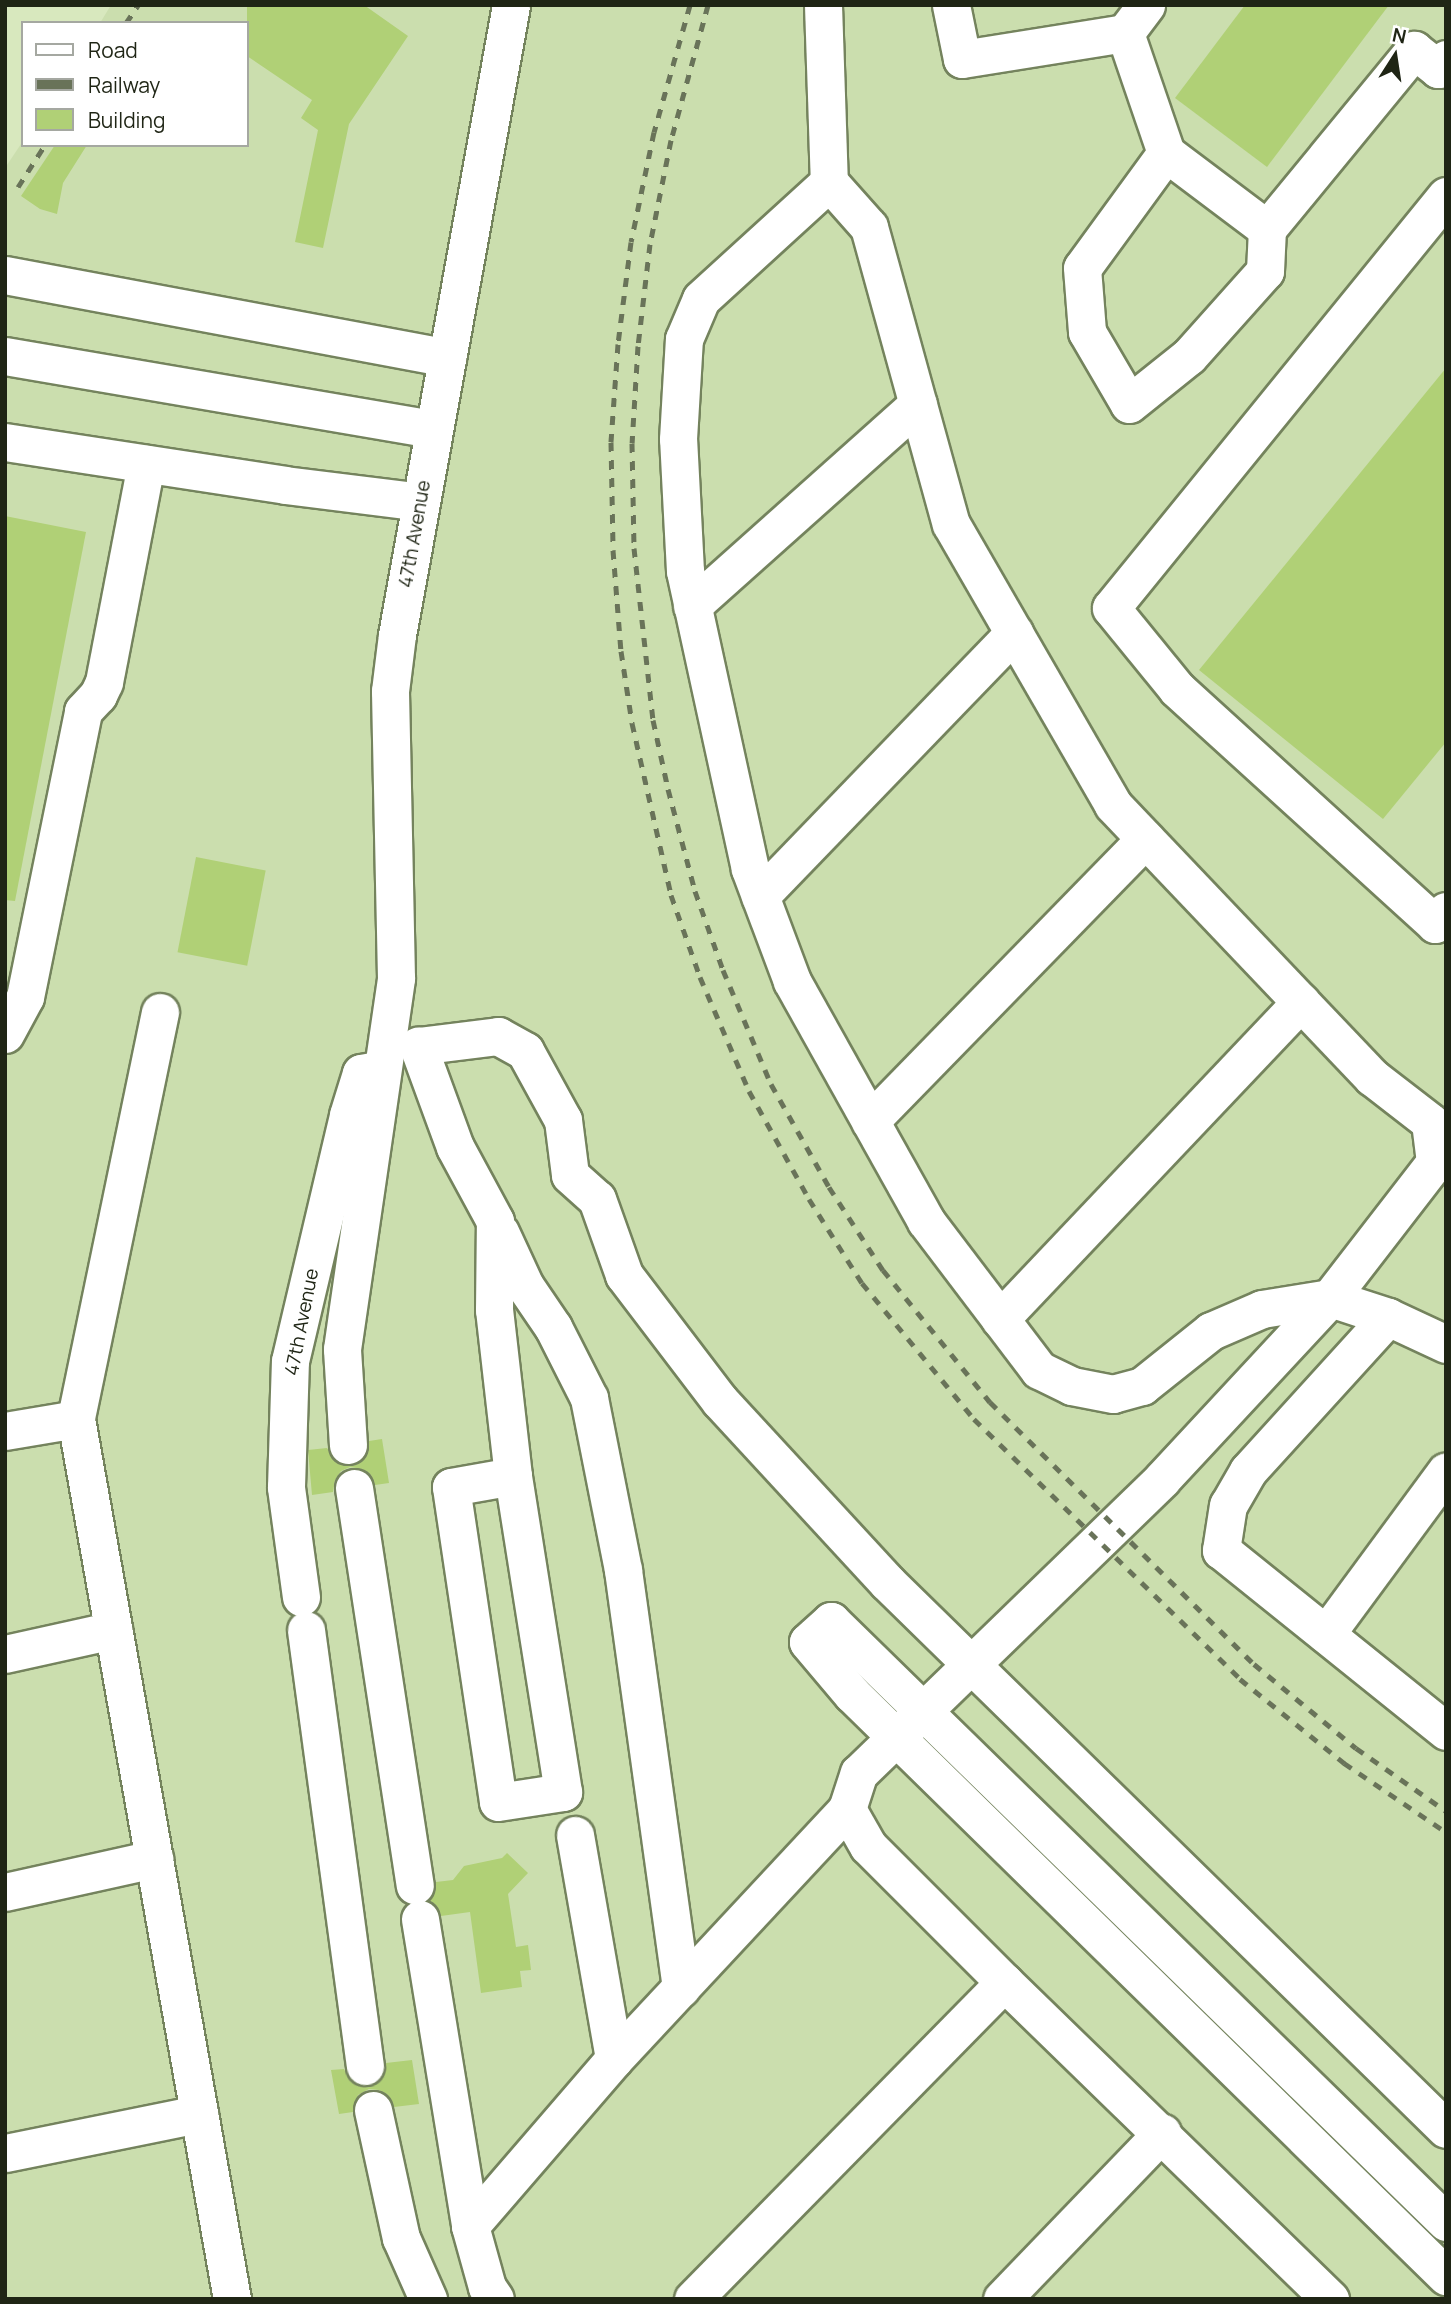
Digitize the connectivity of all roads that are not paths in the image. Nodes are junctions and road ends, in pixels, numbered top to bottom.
1 (511, 5) edge
2 (823, 5) edge
3 (951, 5) edge
4 (1136, 19) edge
5 (1446, 59) edge
6 (1166, 153) junction
7 (829, 182) junction
8 (1446, 196) edge
9 (1267, 229) junction
10 (5, 275) edge
11 (5, 356) edge
12 (447, 358) junction
13 (918, 404) junction
14 (434, 429) junction
15 (5, 442) edge
16 (146, 464) junction
17 (421, 502) junction
18 (692, 606) junction
19 (1014, 633) junction
20 (391, 764) junction
21 (362, 787) dead end
22 (1145, 839) junction
23 (760, 896) junction
24 (1446, 911) edge
25 (1301, 1002) junction
26 (160, 1012) dead end
27 (5, 1034) edge
28 (396, 1052) junction
29 (870, 1121) junction
30 (495, 1221) junction
31 (1330, 1298) junction
32 (1388, 1317) junction
33 (1000, 1319) junction
34 (1446, 1344) edge
35 (76, 1419) junction
36 (5, 1431) edge
37 (348, 1445) dead end
38 (1446, 1471) edge
39 (513, 1476) junction
40 (354, 1489) dead end
41 (113, 1630) junction
42 (1326, 1634) junction
43 (5, 1654) edge
44 (971, 1664) junction
45 (923, 1711) junction
46 (1446, 1731) edge
47 (896, 1737) junction
48 (848, 1810) junction
49 (575, 1835) dead end
50 (154, 1859) junction
51 (5, 1892) edge
52 (1004, 1982) junction
53 (681, 1988) junction
54 (614, 2059) junction
55 (365, 2066) dead end
56 (373, 2110) dead end
57 (199, 2114) junction
58 (1446, 2129) edge
59 (1162, 2133) junction
60 (5, 2153) edge
61 (1446, 2222) edge
62 (470, 2226) junction
63 (1446, 2276) edge
64 (1316, 2294) edge
65 (232, 2299) edge
66 (428, 2299) edge
67 (495, 2299) edge
68 (694, 2299) edge
69 (1002, 2299) edge

1 - 12 street, 47th Avenue
2 - 7 street
3 - 4 street
4 - 6 street
5 - 9 street
6 - 9 street
6 - 9 street
7 - 13 street
7 - 18 street
8 - 24 street
10 - 12 street
11 - 14 street
12 - 14 street, 47th Avenue
13 - 18 street
13 - 19 street
14 - 17 street, 47th Avenue
15 - 16 street
16 - 17 street
16 - 27 street
17 - 20 street, 47th Avenue
18 - 23 street
19 - 22 street
19 - 23 street
20 - 21 street
20 - 28 street, 47th Avenue
22 - 25 street
22 - 29 street
23 - 29 street
25 - 31 street
25 - 33 street
26 - 35 street
28 - 30 street
28 - 37 street, 47th Avenue
28 - 44 street
28 - 55 street, 47th Avenue
29 - 33 street
30 - 39 street
30 - 53 street
31 - 32 street
31 - 33 street
31 - 44 street
32 - 34 street
32 - 42 street
35 - 36 street
35 - 41 street
38 - 42 street
39 - 39 street
40 - 62 street
41 - 43 street
41 - 50 street
42 - 46 street
44 - 45 street
44 - 58 street
45 - 47 street
45 - 47 street
45 - 61 street
47 - 48 street
47 - 63 street
48 - 52 street
48 - 53 street
49 - 54 street
50 - 51 street
50 - 57 street
52 - 59 street
52 - 68 street
53 - 54 street
54 - 62 street
56 - 66 street
57 - 60 street
57 - 65 street
59 - 64 street
59 - 69 street
62 - 67 street

